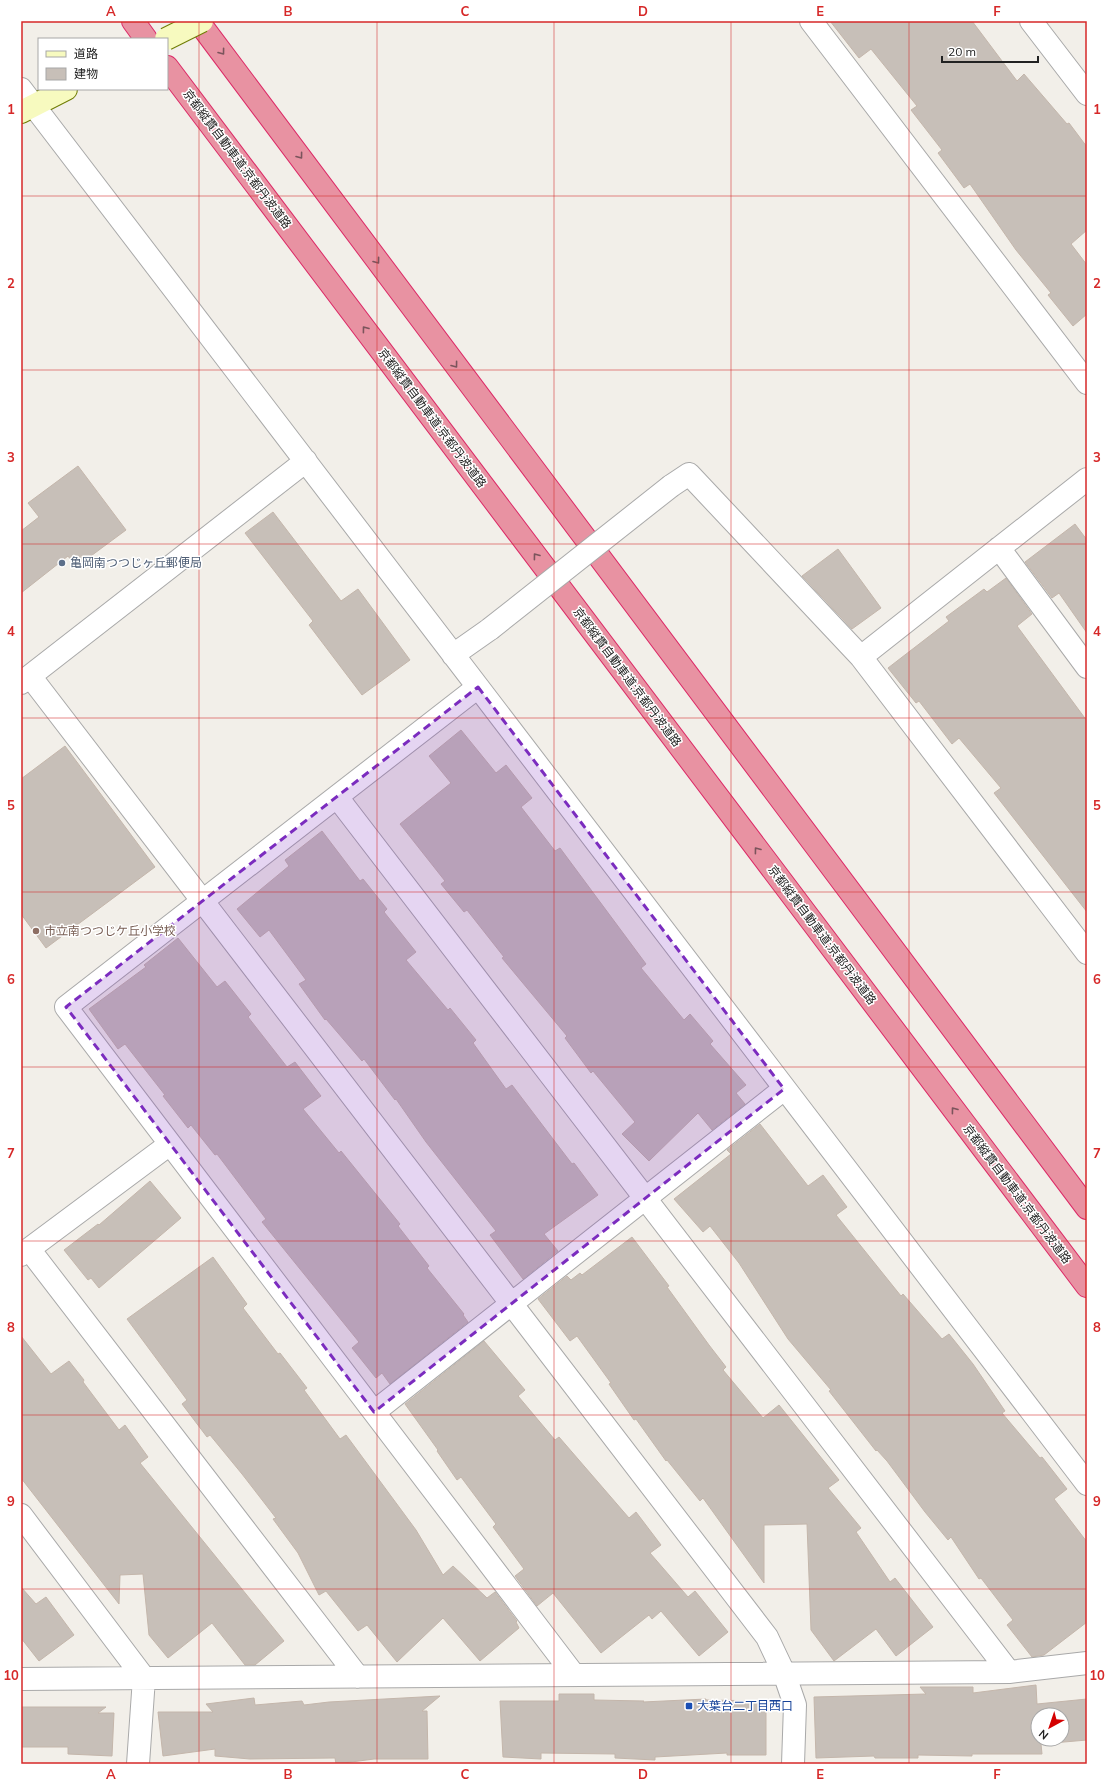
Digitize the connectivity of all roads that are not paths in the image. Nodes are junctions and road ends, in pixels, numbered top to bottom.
1 (133, 21) edge
2 (198, 21) edge
3 (202, 21) edge
4 (811, 21) edge
5 (1031, 21) edge
6 (145, 38) edge
7 (168, 38) edge
8 (168, 68) edge
9 (63, 90) edge
10 (1087, 94) edge
11 (25, 102) edge
12 (1087, 383) edge
13 (306, 461) junction
14 (1087, 479) edge
15 (999, 548) junction
16 (453, 655) junction
17 (861, 657) junction
18 (1087, 667) edge
19 (26, 679) edge
20 (478, 687) junction
21 (337, 796) junction
22 (203, 901) junction
23 (1087, 953) edge
24 (784, 1088) junction
25 (170, 1144) junction
26 (646, 1198) junction
27 (1087, 1208) edge
28 (25, 1252) edge
29 (1087, 1286) edge
30 (512, 1304) junction
31 (374, 1412) junction
32 (1087, 1484) edge
33 (21, 1515) edge
34 (1087, 1663) edge
35 (1009, 1672) junction
36 (784, 1673) junction
37 (574, 1675) junction
38 (358, 1677) junction
39 (144, 1678) junction
40 (21, 1679) edge
41 (138, 1764) edge
42 (793, 1764) edge

1 - 6 highway
2 -> 27 highway
3 - 7 street, bridge
4 - 12 street
5 - 10 street
29 -> 8 highway, 京都縦貫自動車道;京都丹波道路
9 - 11 street
11 - 13 street
13 - 16 street
13 - 19 street
14 - 15 street
15 - 17 street
15 - 18 street
16 - 17 street, bridge
16 - 20 street
17 - 23 street
19 - 22 street
20 - 21 street
20 - 24 street
21 - 22 street
21 - 26 street
22 - 25 street
22 - 30 street
24 - 26 street
24 - 32 street
25 - 28 street
25 - 31 street
26 - 30 street
26 - 35 street
28 - 38 street
30 - 31 street
30 - 36 street
31 - 37 street
33 - 39 street
34 - 35 street
35 - 36 street
36 - 37 street
36 - 42 street
37 - 38 street
38 - 39 street
39 - 40 street
39 - 41 street

